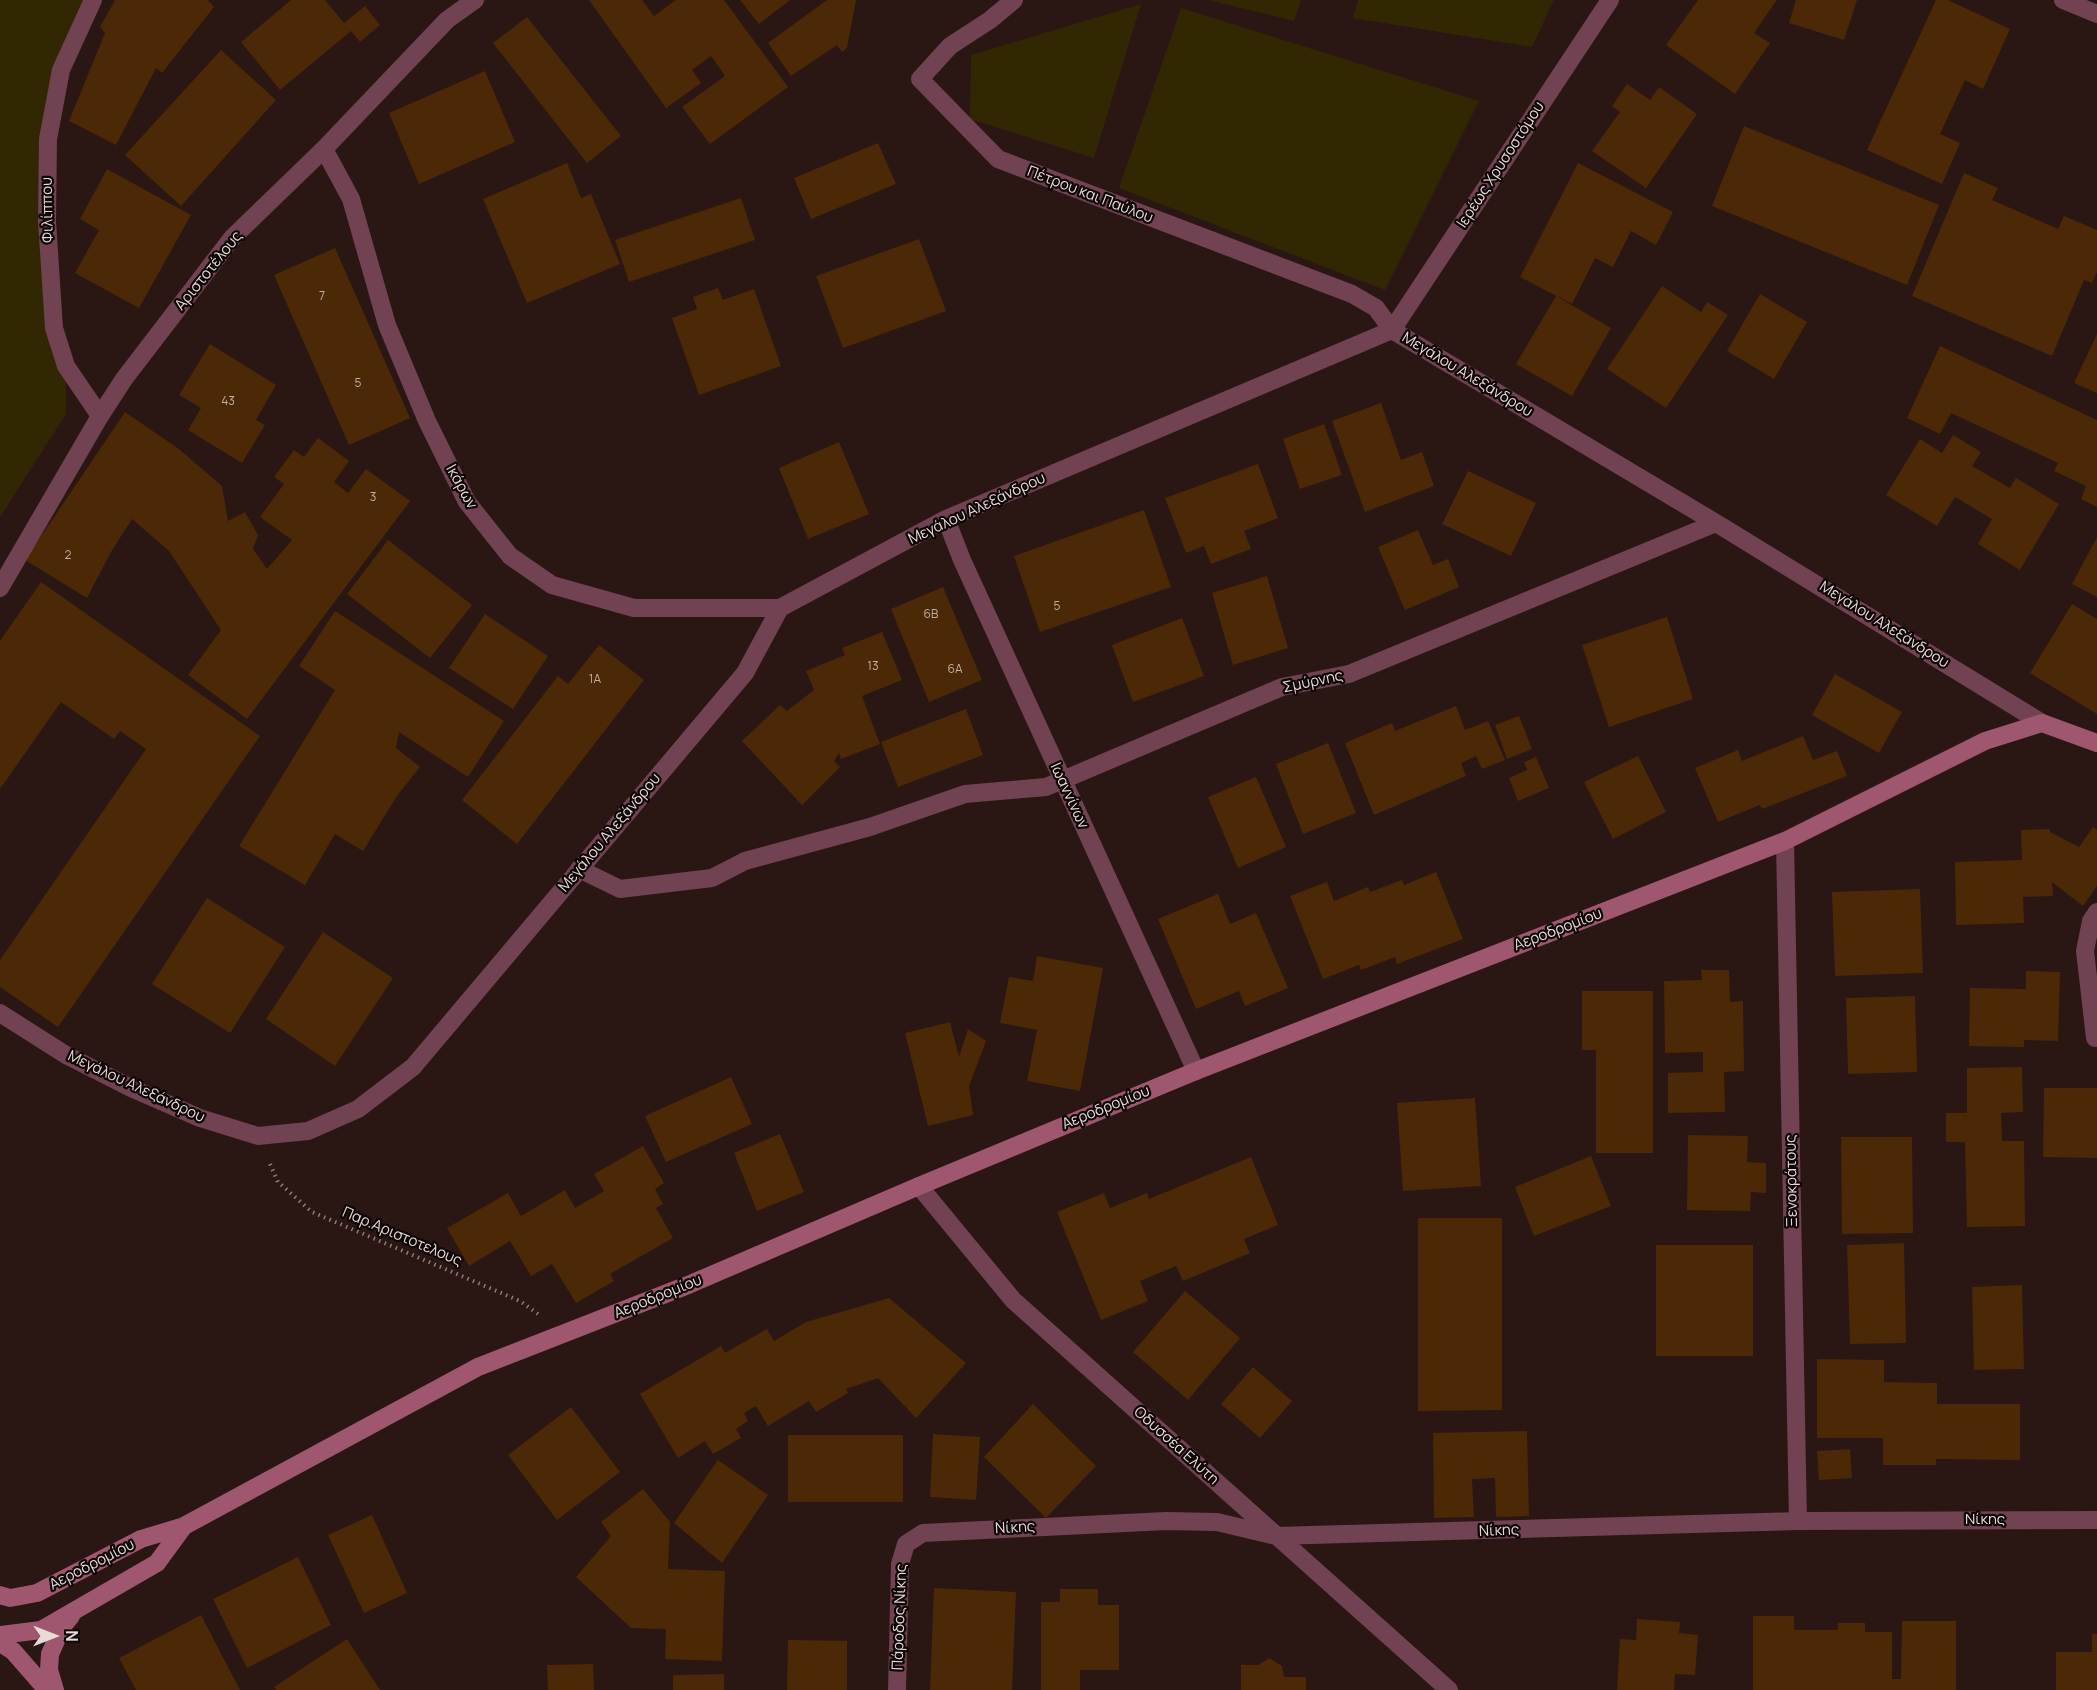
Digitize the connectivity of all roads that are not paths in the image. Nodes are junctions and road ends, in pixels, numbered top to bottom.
1 (93, 0) edge
2 (475, 0) edge
3 (1014, 0) edge
4 (1610, 0) edge
5 (2063, 0) edge
6 (2097, 14) edge
7 (324, 149) junction
8 (1392, 330) junction
9 (100, 416) junction
10 (946, 519) junction
11 (1716, 523) junction
12 (0, 588) edge
13 (780, 608) junction
14 (2042, 723) junction
15 (2097, 743) edge
16 (1062, 781) junction
17 (1785, 841) junction
18 (579, 869) junction
19 (2097, 912) edge
20 (0, 1013) edge
21 (2096, 1038) dead end
22 (1196, 1071) junction
23 (919, 1186) junction
24 (2097, 1520) edge
25 (1798, 1521) junction
26 (184, 1526) junction
27 (1276, 1536) junction
28 (906, 1544) joint
29 (0, 1595) edge
30 (77, 1607) junction
31 (0, 1635) edge
32 (0, 1643) edge
33 (47, 1690) edge
34 (55, 1690) edge
35 (897, 1690) edge
36 (1449, 1690) edge

1 - 9 street, Φιλίππου
2 - 7 street, Αριστοτέλους
3 - 8 street, Πέτρου και Παύλου
4 - 8 street, Ιερέως Χρυσοστόμου
5 - 6 street
7 - 9 street, Αριστοτέλους
7 - 13 street, Ικάρων
8 - 10 street, Μεγάλου Αλεξάνδρου
8 - 11 street, Μεγάλου Αλεξάνδρου
9 - 12 street, Αριστοτέλους
10 - 13 street, Μεγάλου Αλεξάνδρου
10 - 16 street, Ιωαννίνων
11 - 14 street, Μεγάλου Αλεξάνδρου
11 - 16 street, Σμύρνης
13 - 18 street, Μεγάλου Αλεξάνδρου
14 - 15 street, Μεγάλου Αλεξάνδρου
14 - 17 street, Αεροδρομίου
16 - 18 street, Σμύρνης
16 - 22 street, Ιωαννίνων
17 - 22 street, Αεροδρομίου
17 - 25 street, Ξενοκράτους
18 - 20 street, Μεγάλου Αλεξάνδρου
19 - 21 street
22 - 23 street, Αεροδρομίου
23 - 26 street, Αεροδρομίου
23 - 27 street, Οδυσσέα Ελύτη
24 - 25 street, Νίκης
25 - 27 street, Νίκης
26 - 29 street, Αεροδρομίου
26 - 30 street, Αεροδρομίου
27 - 28 street, Νίκης
27 - 36 street, Οδυσσέα Ελύτη
28 - 35 street, Πάροδος Νίκης
30 - 31 street, Αεροδρομίου
30 - 34 street
32 - 33 street

